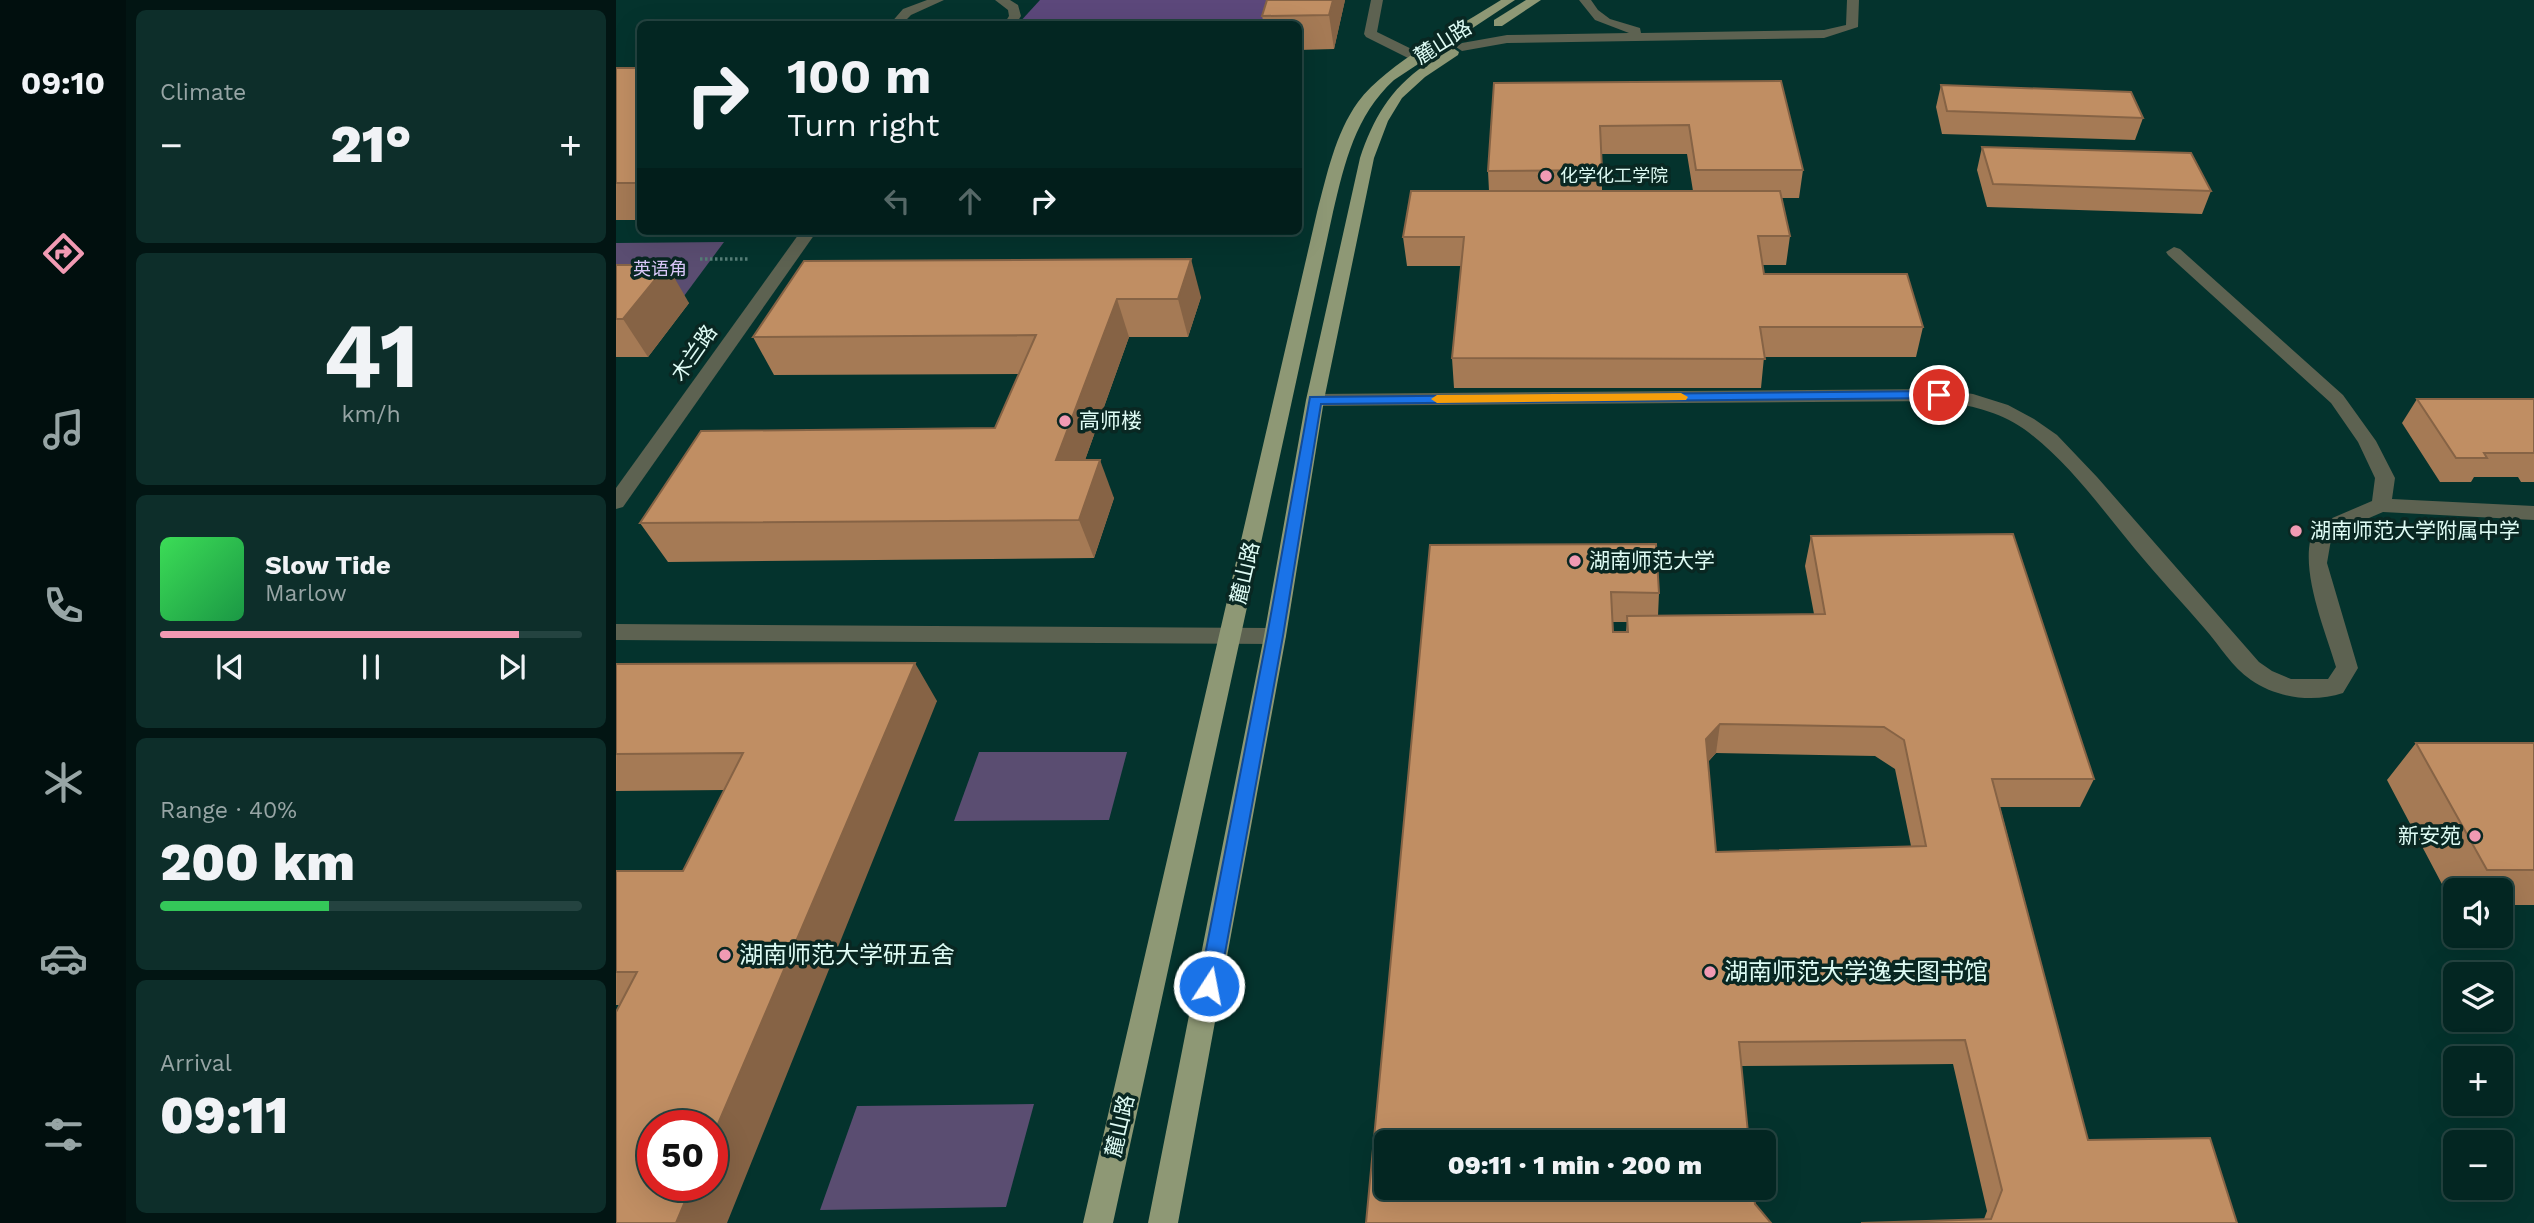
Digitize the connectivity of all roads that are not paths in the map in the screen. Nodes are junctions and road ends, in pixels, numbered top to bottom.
1 (938, 0) edge
2 (1001, 0) edge
3 (1377, 0) edge
4 (1509, 0) edge
5 (1535, 0) edge
6 (1585, 0) edge
7 (1853, 0) edge
8 (899, 21) edge
9 (1012, 21) edge
10 (1672, 36) junction
11 (1462, 47) junction
12 (1425, 62) junction
13 (806, 235) edge
14 (2174, 252) dead end
15 (1315, 400) junction
16 (616, 502) edge
17 (2381, 505) junction
18 (2534, 513) edge
19 (616, 632) edge
20 (1230, 636) junction
21 (1275, 636) junction
22 (1098, 1223) edge
23 (1163, 1223) edge

1 - 8 lane
2 - 9 lane
3 - 12 lane
4 - 12 main road, 麓山路
5 - 11 main road, 麓山路
6 - 10 lane
7 - 10 lane
10 - 11 lane
11 - 12 main road, 麓山路
12 - 15 main road, 麓山路
12 - 20 main road, 麓山路
13 - 16 lane, 木兰路
14 - 17 lane
15 - 17 lane
15 - 21 main road, 麓山路
17 - 18 lane
19 - 20 lane
20 - 21 lane
20 - 22 main road, 麓山路
21 - 23 main road, 麓山路

